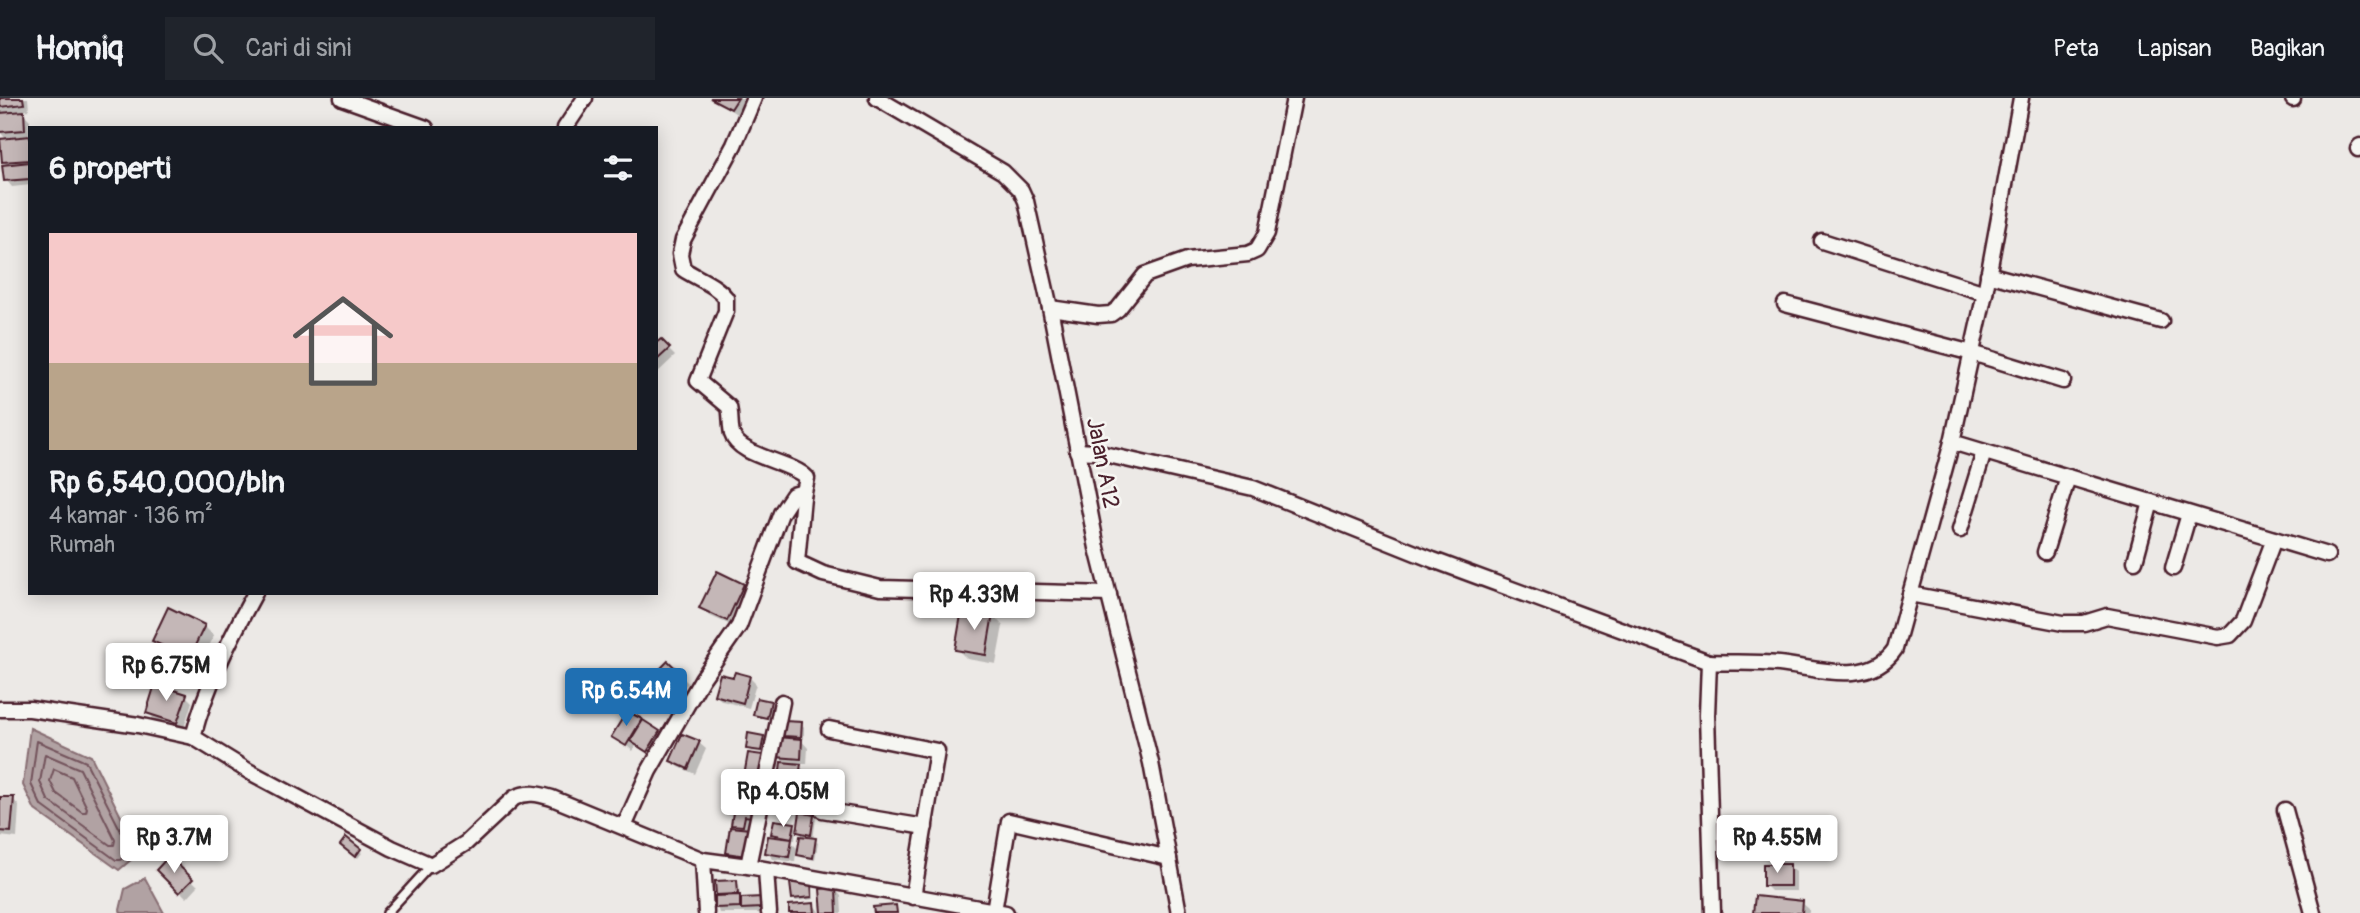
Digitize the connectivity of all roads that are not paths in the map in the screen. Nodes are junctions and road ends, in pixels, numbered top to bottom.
1 (342, 98) edge
2 (585, 98) edge
3 (754, 98) edge
4 (877, 98) edge
5 (1294, 98) edge
6 (2021, 98) edge
7 (420, 126) edge
8 (566, 126) edge
9 (1822, 241) dead end
10 (1988, 274) junction
11 (1985, 293) junction
12 (1785, 304) dead end
13 (1050, 308) junction
14 (2161, 321) dead end
15 (1972, 353) junction
16 (2063, 381) dead end
17 (1952, 442) junction
18 (1077, 451) junction
19 (1984, 452) junction
20 (2068, 477) junction
21 (803, 497) junction
22 (2151, 502) junction
23 (2189, 514) junction
24 (1960, 530) dead end
25 (2274, 540) junction
26 (2045, 552) dead end
27 (2327, 555) dead end
28 (2135, 561) dead end
29 (2173, 568) dead end
30 (1109, 594) junction
31 (1910, 594) junction
32 (254, 595) edge
33 (1709, 662) junction
34 (782, 702) dead end
35 (0, 709) edge
36 (829, 729) dead end
37 (193, 737) junction
38 (822, 810) dead end
39 (2285, 810) dead end
40 (624, 827) junction
41 (925, 827) junction
42 (1169, 858) junction
43 (703, 860) junction
44 (431, 865) junction
45 (748, 866) junction
46 (766, 870) junction
47 (913, 897) junction
48 (1000, 912) edge
49 (387, 913) edge
50 (706, 913) edge
51 (769, 913) edge
52 (1179, 913) edge
53 (1713, 913) edge
54 (2313, 913) edge

1 - 7 street
2 - 8 street
3 - 21 street
4 - 13 street, Jalan A12
5 - 13 street
6 - 10 street
9 - 11 street
10 - 11 street
10 - 14 street
11 - 15 street
12 - 15 street
13 - 18 street, Jalan A12
15 - 16 street
15 - 17 street
17 - 19 street
17 - 31 street
18 - 30 street, Jalan A12
18 - 33 street
19 - 20 street
19 - 24 street
20 - 22 street
20 - 26 street
21 - 30 street
21 - 40 street
22 - 23 street
22 - 28 street
23 - 25 street
23 - 29 street
25 - 27 street
25 - 31 street
30 - 42 street, Jalan A12
31 - 33 street
32 - 37 street
33 - 53 street
34 - 45 street
35 - 37 street
36 - 41 street
37 - 44 street
38 - 41 street
39 - 54 street
40 - 43 street
40 - 44 street
41 - 47 street
42 - 48 street
42 - 52 street, Jalan A12
43 - 45 street
43 - 50 street
44 - 49 lane
45 - 46 street
46 - 47 street
46 - 51 street
47 - 48 street

